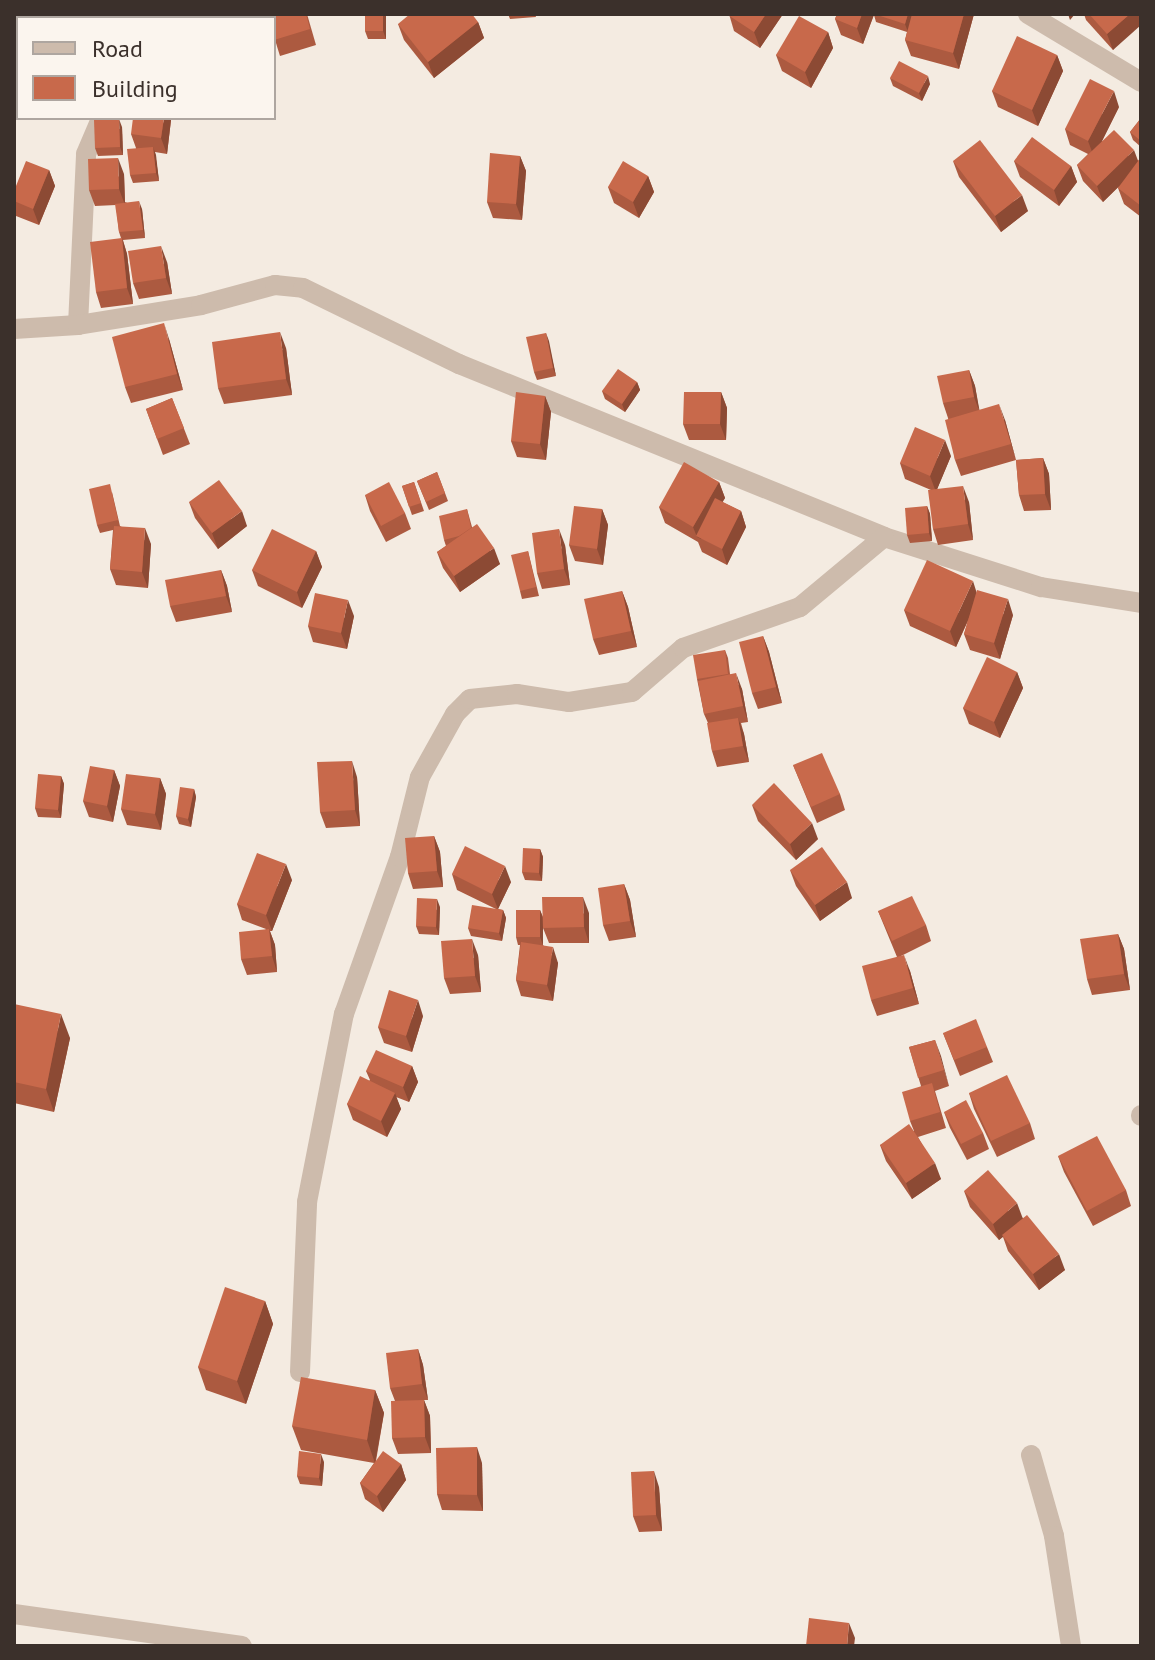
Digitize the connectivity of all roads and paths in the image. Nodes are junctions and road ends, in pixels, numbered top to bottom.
1 (1028, 14) edge
2 (1141, 82) edge
3 (100, 120) edge
4 (78, 325) junction
5 (14, 329) edge
6 (884, 537) junction
7 (1141, 603) edge
8 (300, 1372) dead end
9 (1031, 1455) dead end
10 (14, 1614) edge
11 (242, 1646) edge
12 (1071, 1646) edge

1 - 2 street
3 - 4 street
4 - 5 street
4 - 6 street
6 - 7 street
6 - 8 street
9 - 12 street
10 - 11 street

